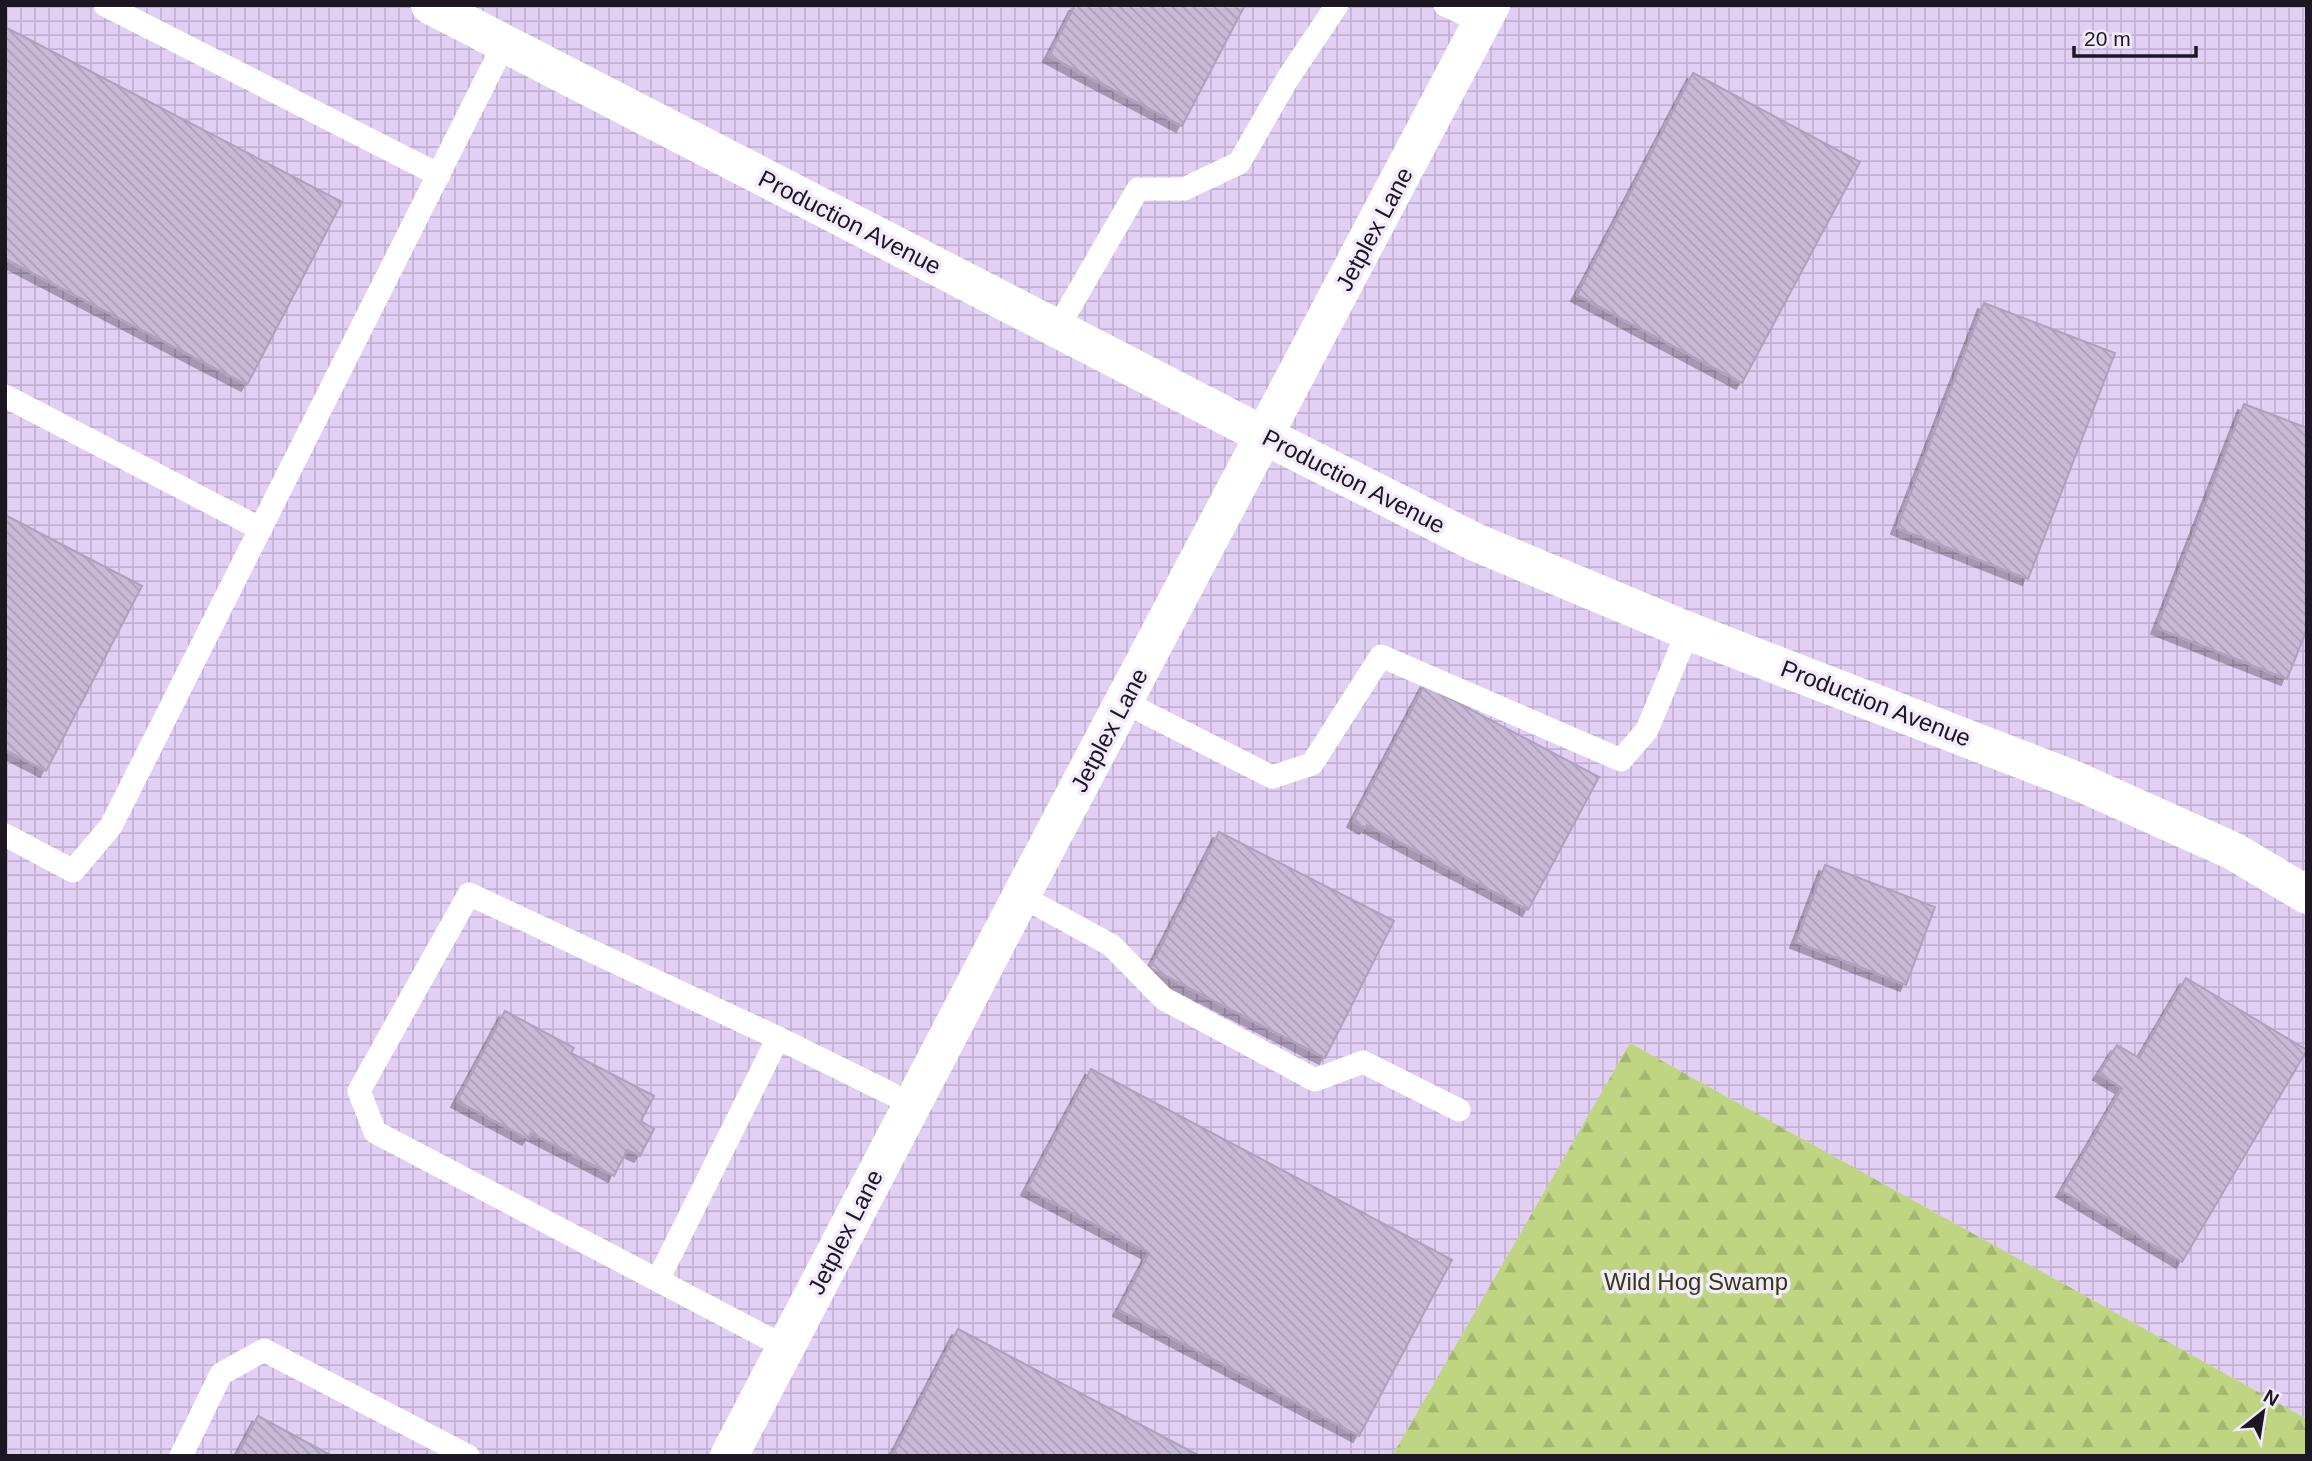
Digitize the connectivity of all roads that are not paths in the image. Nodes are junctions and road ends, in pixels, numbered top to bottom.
1 (105, 5) edge
2 (430, 5) edge
3 (1337, 5) edge
4 (1445, 5) edge
5 (1487, 14) edge
6 (504, 44) junction
7 (439, 175) junction
8 (1057, 329) junction
9 (5, 396) edge
10 (1265, 436) junction
11 (261, 529) junction
12 (1688, 631) junction
13 (1124, 702) junction
14 (5, 835) edge
15 (1021, 895) junction
16 (2307, 895) edge
17 (778, 1038) junction
18 (912, 1104) junction
19 (1459, 1110) dead end
20 (658, 1280) junction
21 (785, 1347) junction
22 (181, 1456) edge
23 (468, 1456) edge
24 (729, 1456) edge

1 - 7 lane
2 - 6 street, Production Avenue
3 - 8 lane
4 - 5 lane
5 - 10 street, Jetplex Lane
6 - 7 lane
6 - 8 street, Production Avenue
7 - 11 lane
8 - 10 street, Production Avenue
9 - 11 lane
10 - 12 street, Production Avenue
10 - 13 street, Jetplex Lane
11 - 14 lane
12 - 13 lane
12 - 16 street, Production Avenue
13 - 15 street, Jetplex Lane
15 - 18 street, Jetplex Lane
15 - 19 lane
17 - 18 lane
17 - 20 lane
17 - 20 lane
18 - 21 street, Jetplex Lane
20 - 21 lane
21 - 24 street, Jetplex Lane
22 - 23 lane

